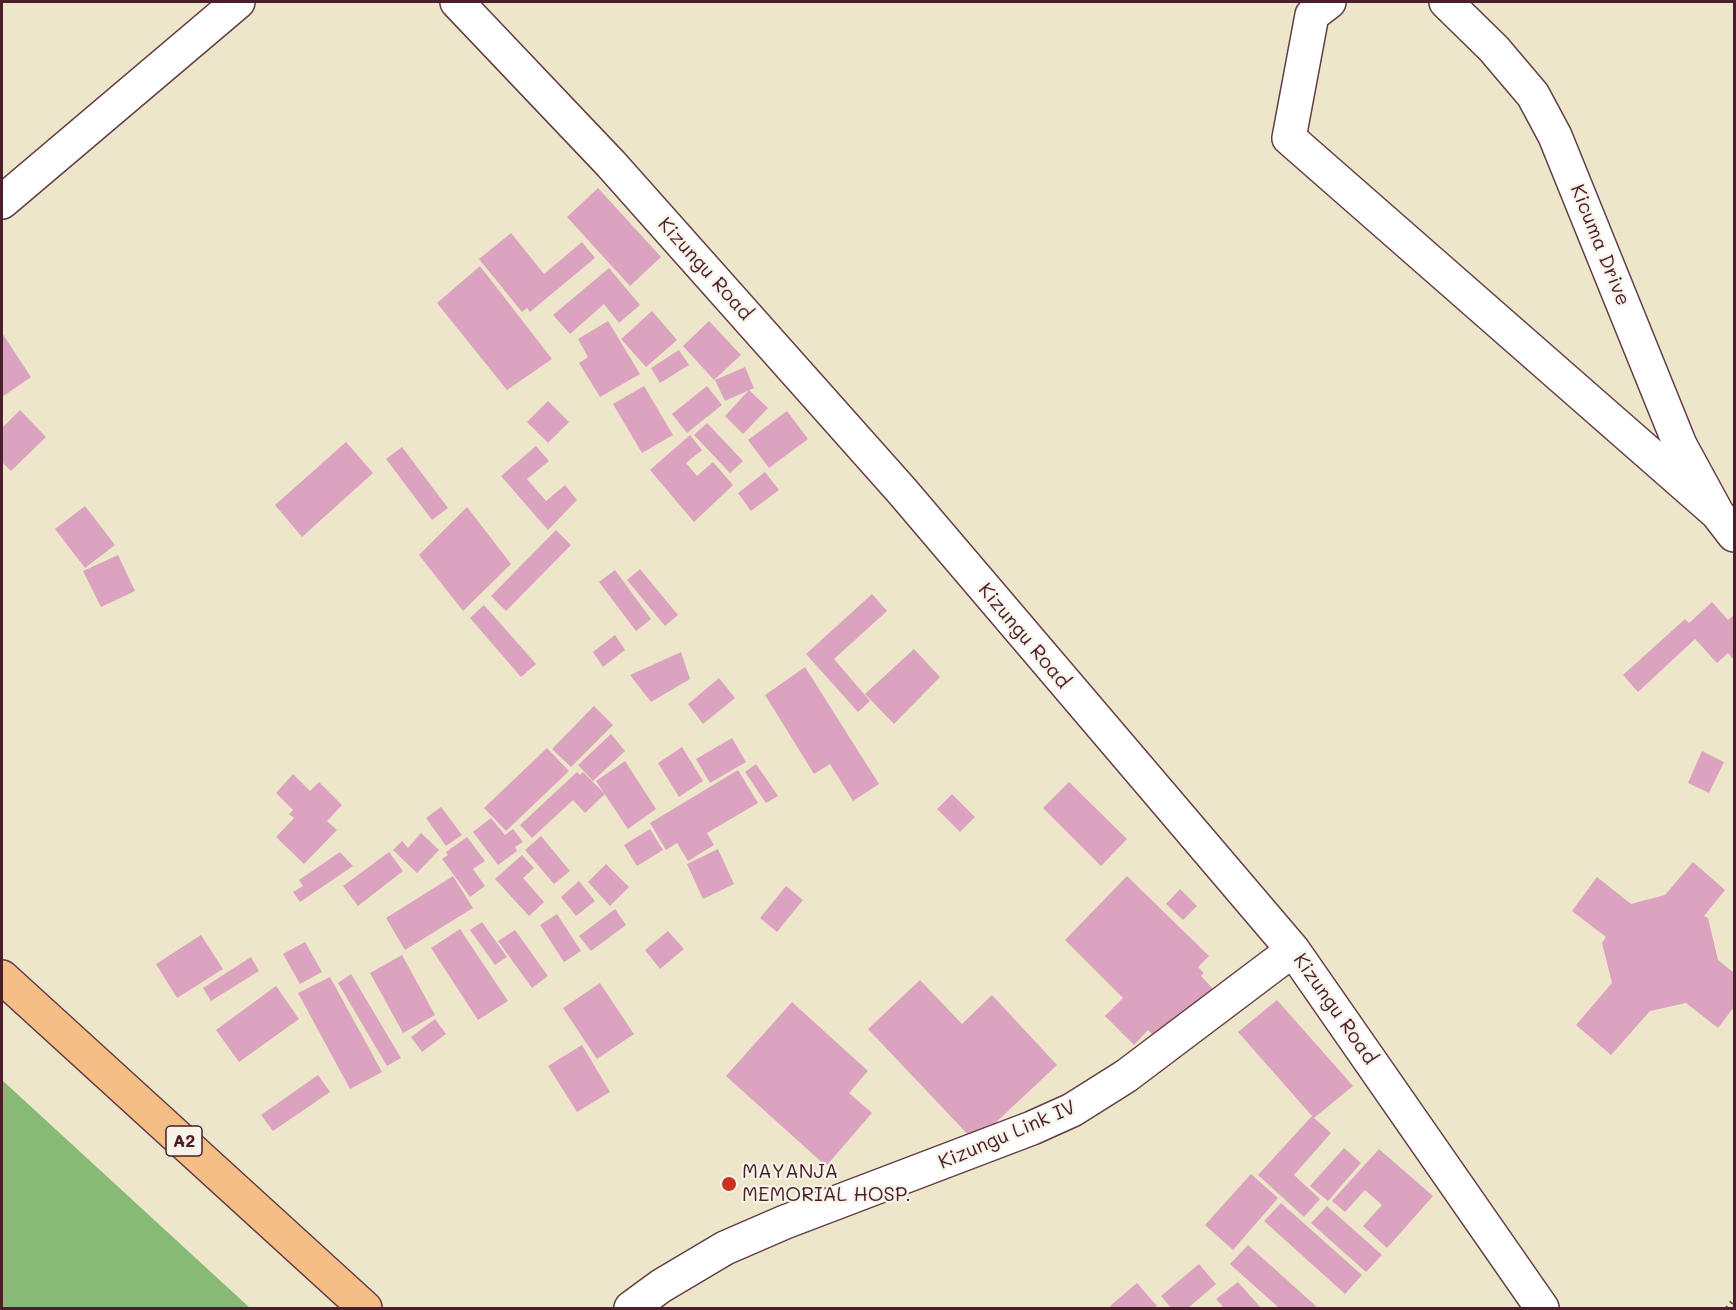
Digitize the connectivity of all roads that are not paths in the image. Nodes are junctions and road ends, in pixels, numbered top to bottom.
1 (238, 2) edge
2 (458, 2) edge
3 (1329, 2) edge
4 (1446, 2) edge
5 (2, 202) edge
6 (1729, 514) edge
7 (1293, 950) junction
8 (2, 977) edge
9 (365, 1308) edge
10 (631, 1308) edge
11 (1542, 1308) edge

1 - 5 street
2 - 7 street, Kizungu Road
3 - 6 street
4 - 6 street, Kicuma Drive
7 - 10 street, Kizungu Link IV
7 - 11 street, Kizungu Road
8 - 9 main road, A2

